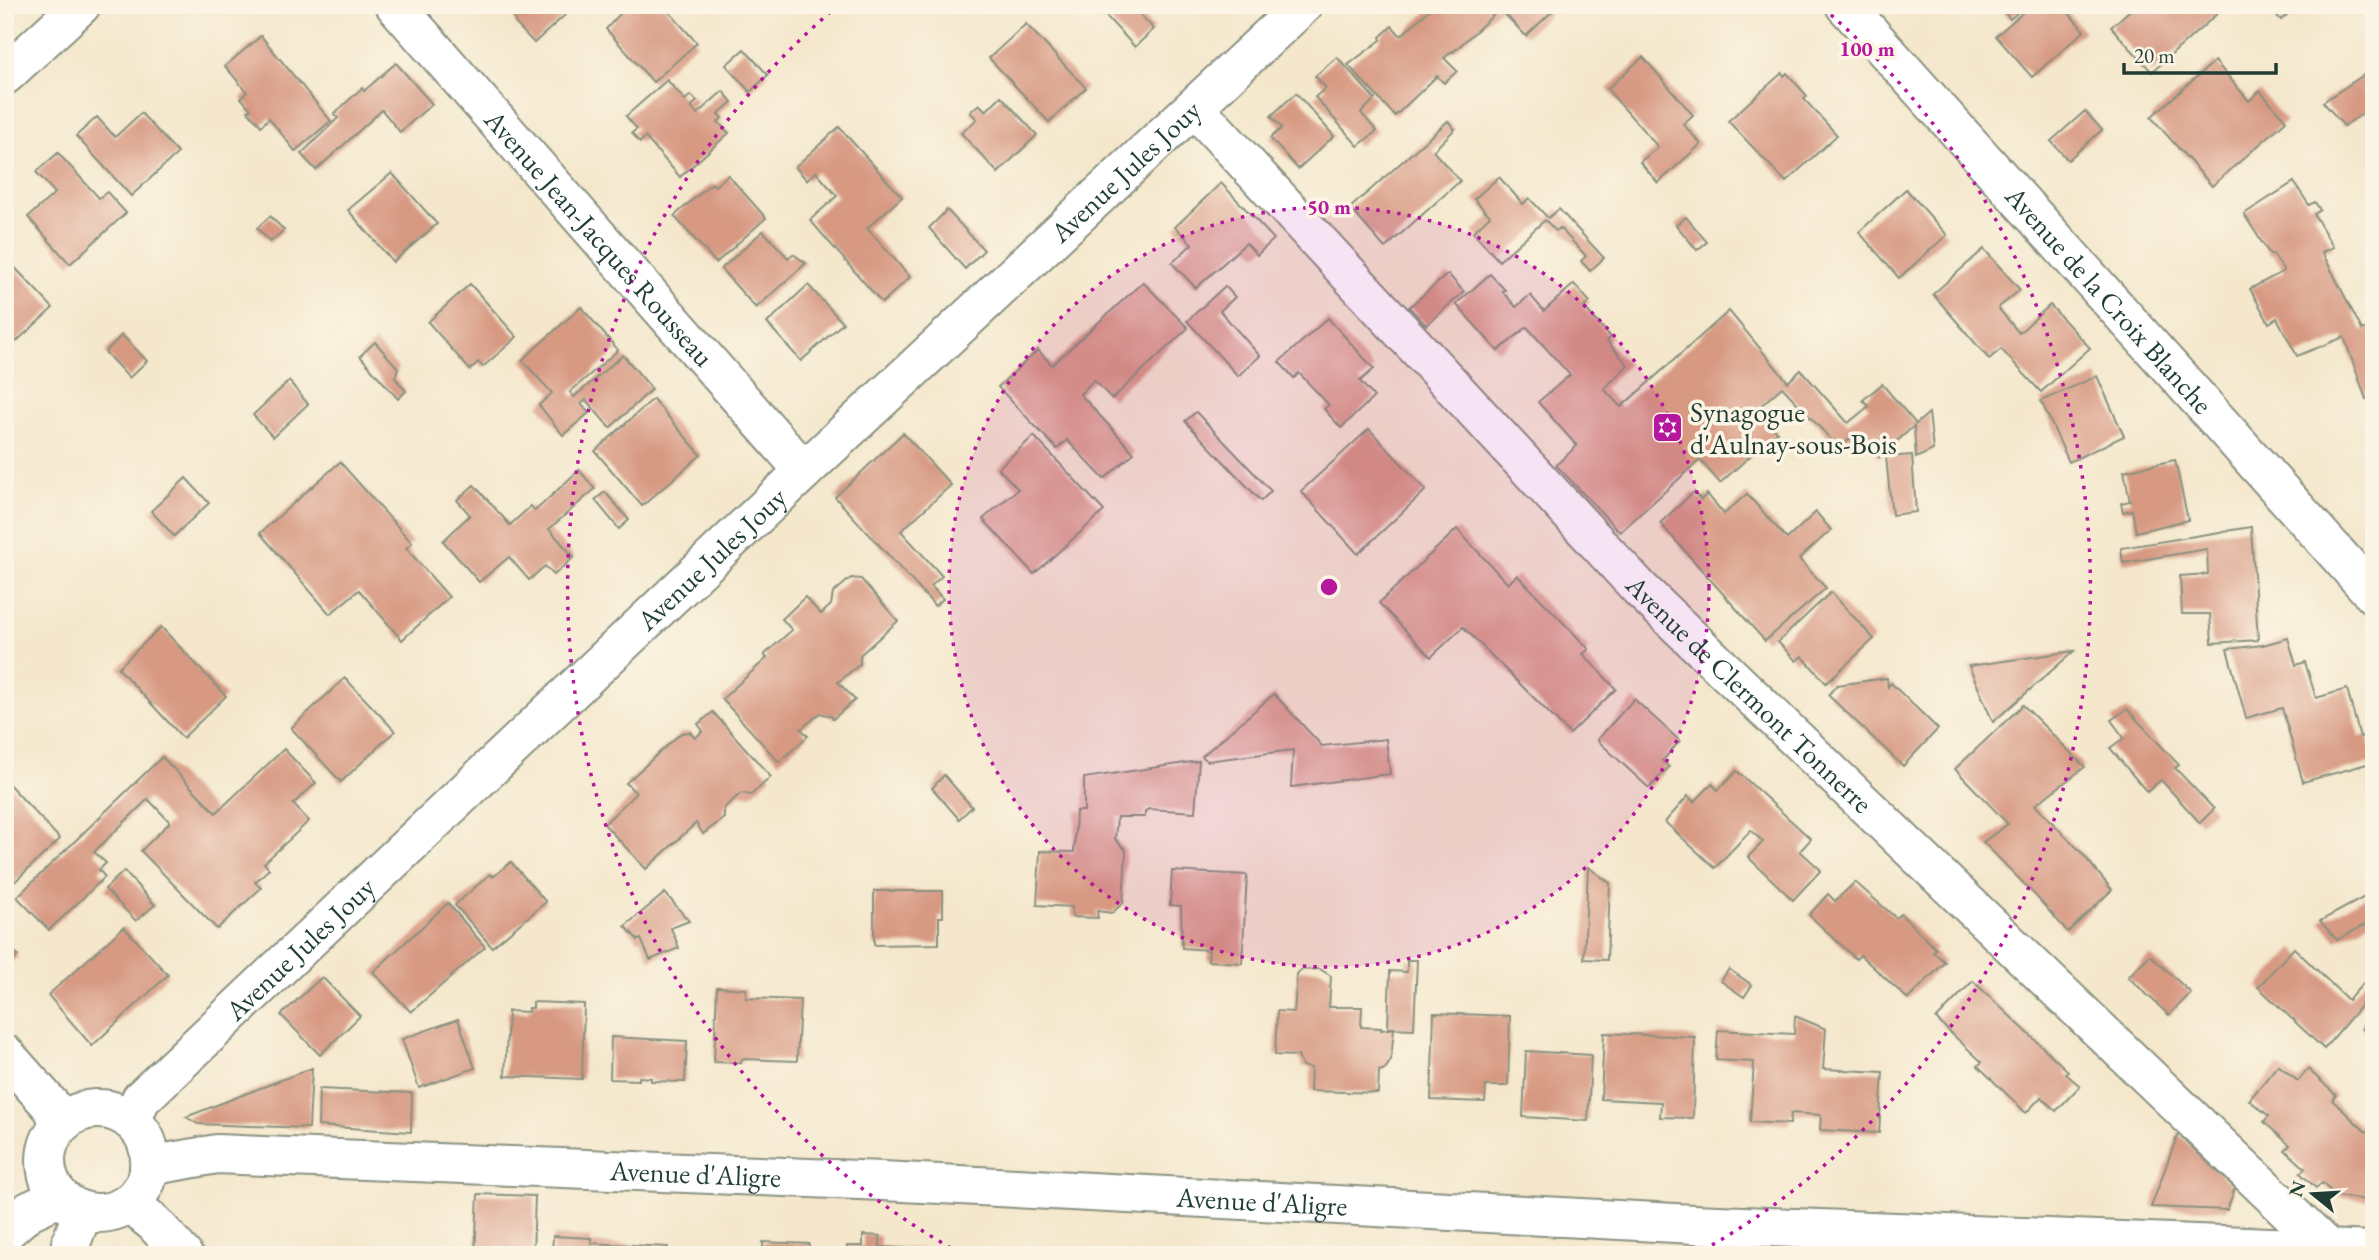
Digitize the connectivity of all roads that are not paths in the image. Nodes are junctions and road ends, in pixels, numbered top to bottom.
1 (81, 5) edge
2 (395, 5) edge
3 (1303, 5) edge
4 (1845, 5) edge
5 (5, 75) edge
6 (1195, 108) junction
7 (804, 471) junction
8 (2374, 595) edge
9 (5, 1054) edge
10 (131, 1121) junction
11 (60, 1125) junction
12 (149, 1166) junction
13 (129, 1203) junction
14 (71, 1204) junction
15 (5, 1232) edge
16 (1698, 1240) edge
17 (2374, 1251) edge
18 (2328, 1252) edge
19 (69, 1255) edge
20 (183, 1255) edge

1 - 5 street
2 - 7 street, Avenue Jean-Jacques Rousseau
3 - 6 street, Avenue Jules Jouy
4 - 8 street, Avenue de la Croix Blanche
6 - 7 street, Avenue Jules Jouy
6 - 18 street, Avenue de Clermont Tonnerre
7 - 10 street, Avenue Jules Jouy
9 - 11 street
10 - 11 street
10 - 12 street
11 - 14 street
12 - 13 street
12 - 16 street, Avenue d'Aligre
13 - 14 street
13 - 20 street
14 - 15 street
14 - 19 street
16 - 18 street, Avenue d'Aligre
17 - 18 street, Avenue d'Aligre

